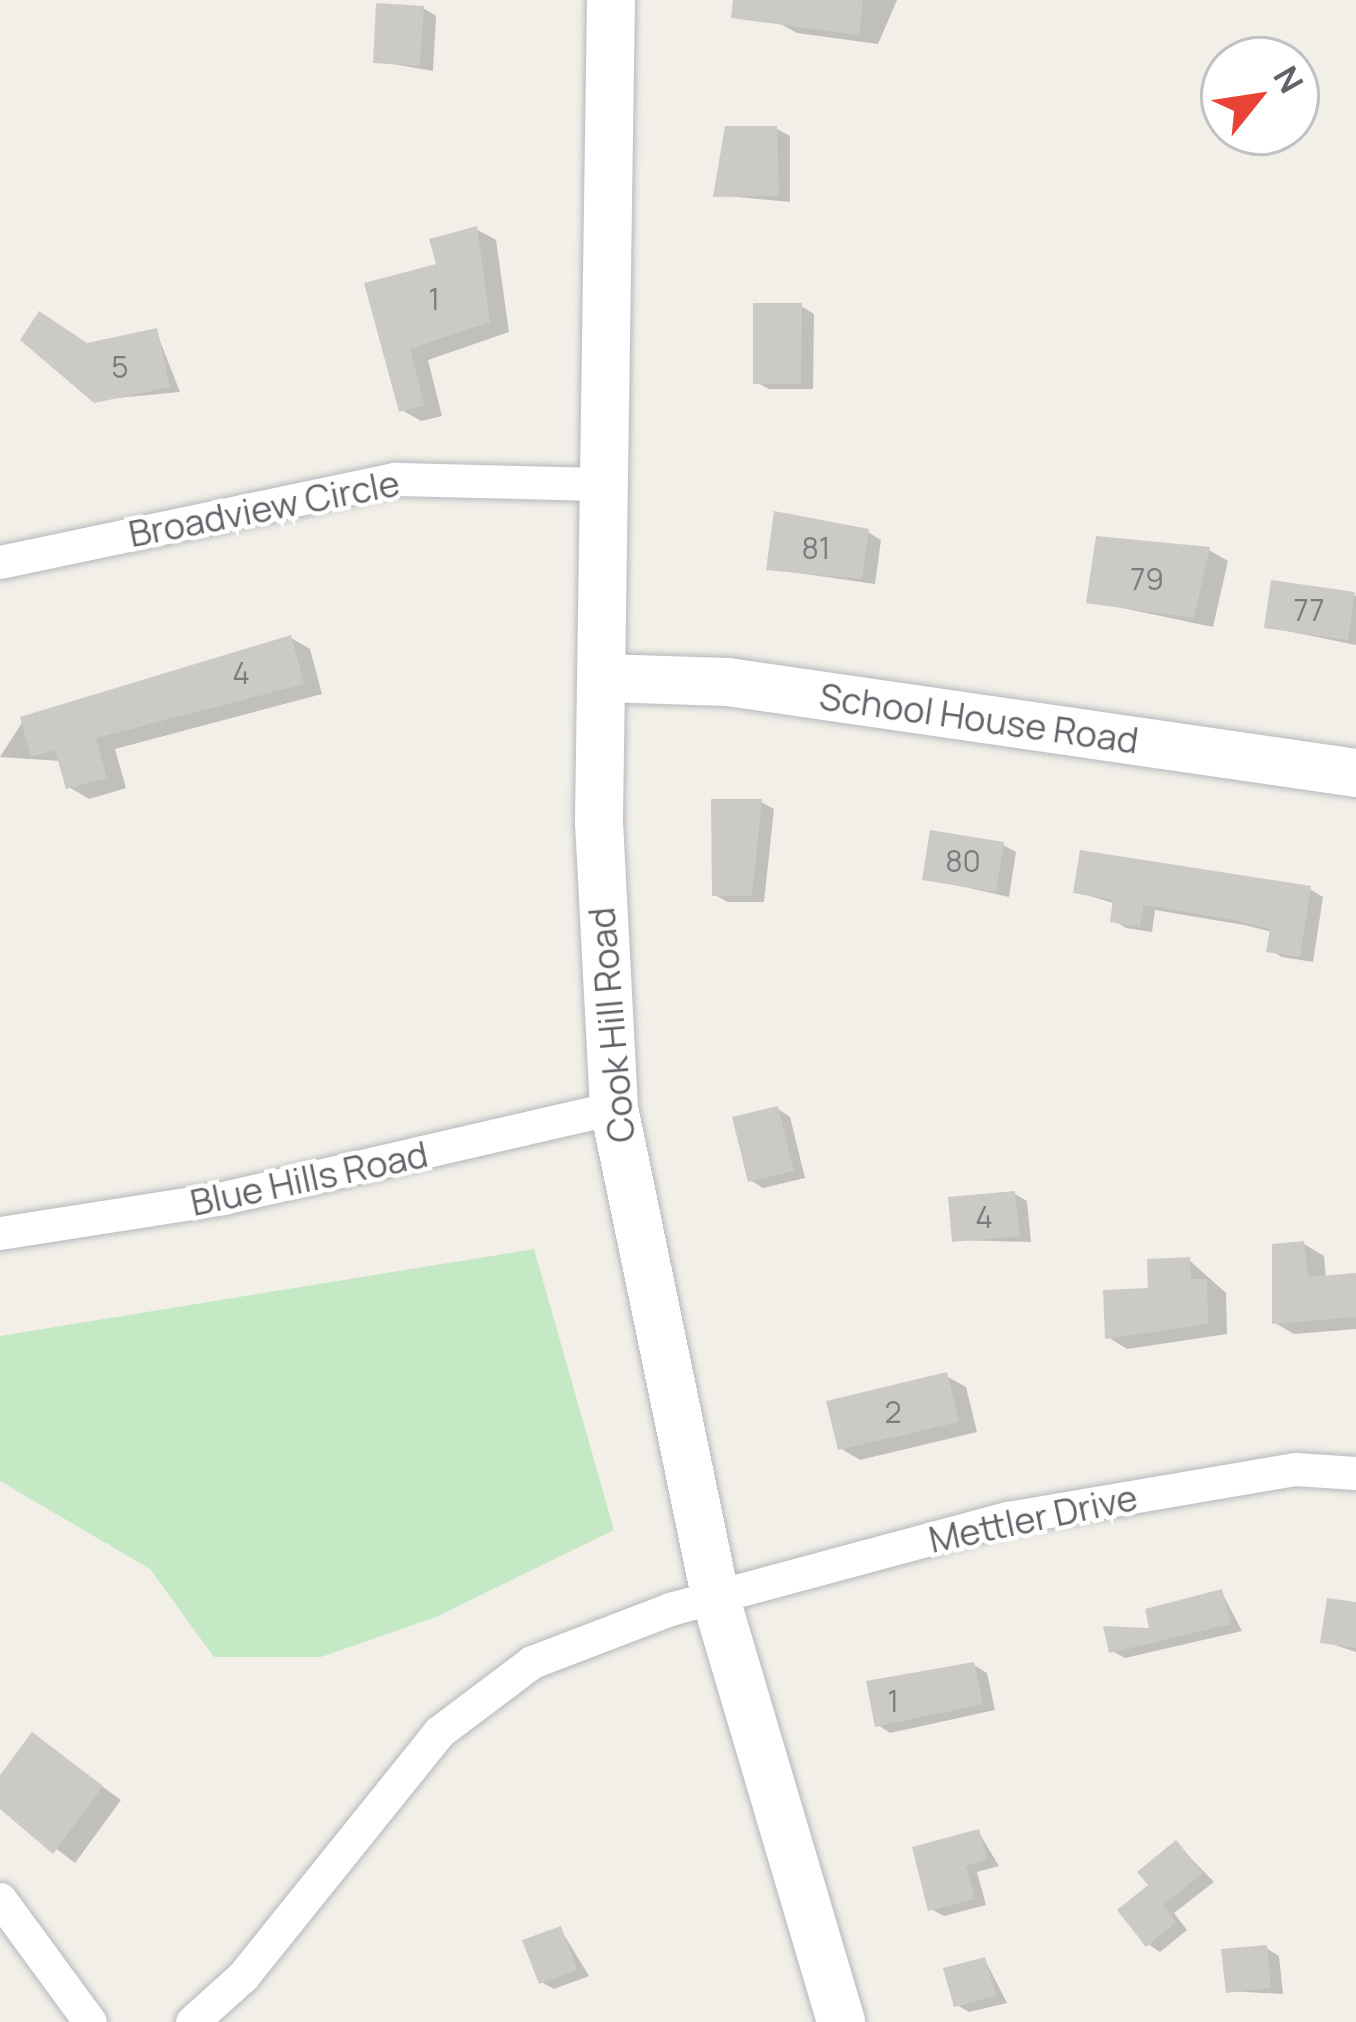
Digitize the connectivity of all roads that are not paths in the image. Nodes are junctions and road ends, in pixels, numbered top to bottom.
1 (611, 0) edge
2 (602, 484) junction
3 (0, 562) edge
4 (602, 677) junction
5 (1356, 772) edge
6 (614, 1108) junction
7 (0, 1234) edge
8 (1356, 1473) edge
9 (715, 1596) junction
10 (0, 1899) edge
11 (90, 2022) edge
12 (192, 2022) edge
13 (841, 2022) edge

1 - 2 street, Cook Hill Road
2 - 3 street, Broadview Circle
2 - 4 street, Cook Hill Road
4 - 5 street, School House Road
4 - 6 street, Cook Hill Road
6 - 7 street, Blue Hills Road
6 - 9 street, Cook Hill Road
8 - 9 street, Mettler Drive
9 - 12 street, Mettler Drive
9 - 13 street, Cook Hill Road
10 - 11 street

